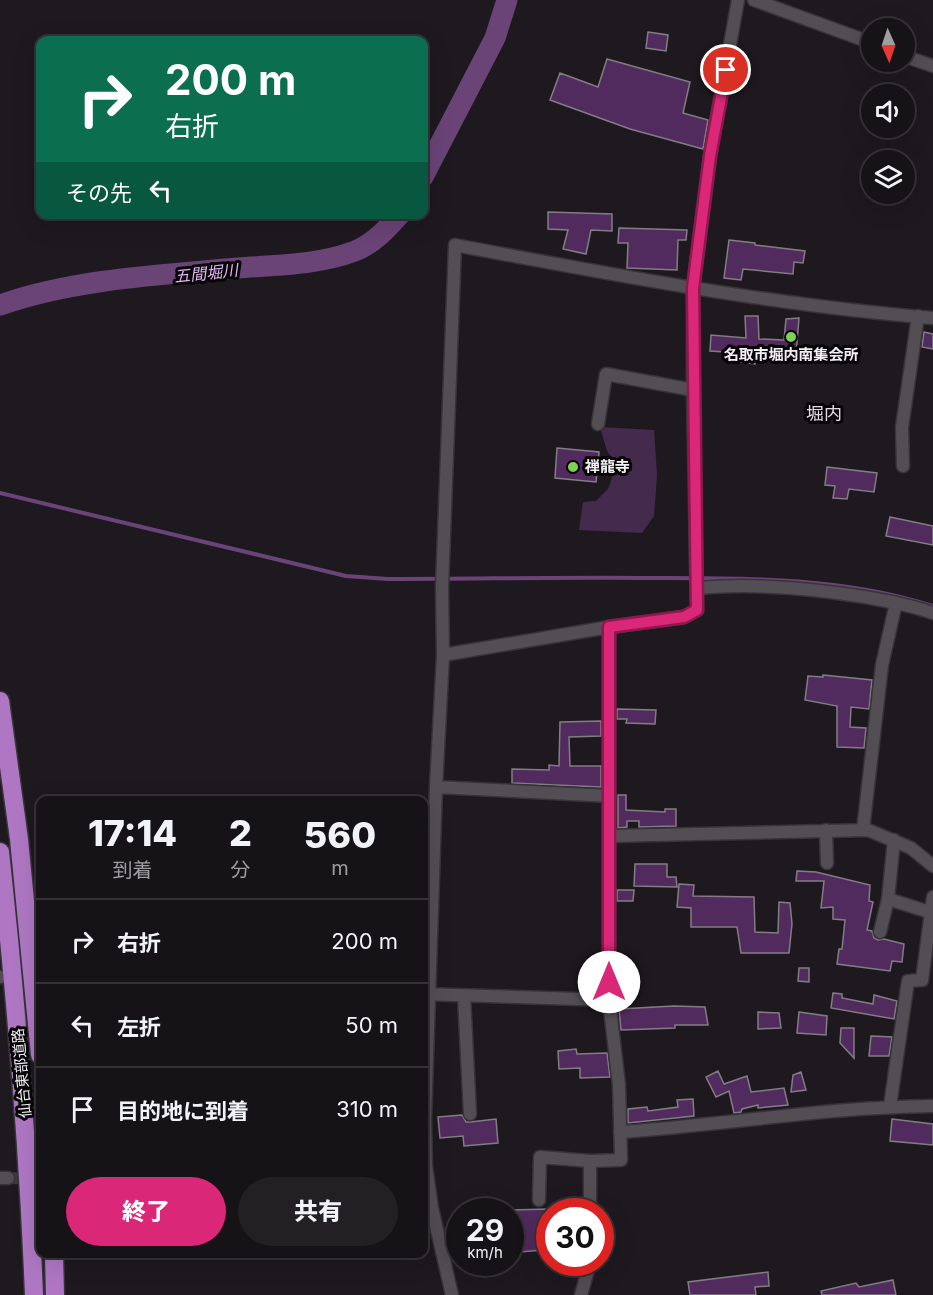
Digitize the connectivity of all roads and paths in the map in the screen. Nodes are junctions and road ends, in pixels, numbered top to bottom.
1 (738, 0) edge
2 (754, 0) edge
3 (861, 40) edge
4 (915, 60) edge
5 (933, 66) edge
6 (693, 288) junction
7 (918, 316) junction
8 (933, 318) edge
9 (693, 390) junction
10 (598, 424) dead end
11 (903, 466) dead end
12 (698, 582) junction
13 (896, 603) junction
14 (933, 613) edge
15 (609, 627) junction
16 (443, 655) junction
17 (0, 701) edge
18 (436, 787) junction
19 (610, 796) junction
20 (826, 830) junction
21 (863, 830) junction
22 (610, 836) junction
23 (894, 840) junction
24 (0, 852) edge
25 (827, 863) dead end
26 (933, 867) edge
27 (933, 897) edge
28 (888, 899) junction
29 (932, 913) edge
30 (880, 932) dead end
31 (428, 953) edge
32 (428, 994) edge
33 (464, 996) junction
34 (609, 1000) junction
35 (36, 1014) edge
36 (890, 1106) junction
37 (933, 1106) edge
38 (470, 1114) dead end
39 (620, 1132) junction
40 (590, 1161) junction
41 (428, 1180) edge
42 (539, 1198) edge
43 (590, 1198) edge
44 (54, 1258) edge
45 (586, 1276) edge
46 (34, 1295) edge
47 (55, 1295) edge
48 (452, 1295) edge
49 (581, 1295) edge

1 - 6 street
2 - 3 street
4 - 5 street
6 - 7 street
6 - 9 street
6 - 16 street
7 - 8 street
7 - 11 street
9 - 10 street
9 - 12 street
12 - 13 street
12 - 15 street
13 - 14 street
13 - 21 street
15 - 16 street
15 - 19 street
16 - 18 street
17 - 35 highway, 仙台東部道路
18 - 19 street
18 - 31 street
19 - 22 street
20 - 21 street
20 - 22 street
20 - 25 street
21 - 23 street
22 - 34 street
23 - 26 street
23 - 28 street
24 - 46 highway, 仙台東部道路
27 - 29 street
28 - 29 street
28 - 30 street
29 - 36 street
32 - 33 street
33 - 34 street
33 - 38 street
34 - 39 street
36 - 37 street
36 - 39 street
39 - 40 street
40 - 42 street
40 - 43 street
41 - 48 street
44 - 47 highway
45 - 49 street

